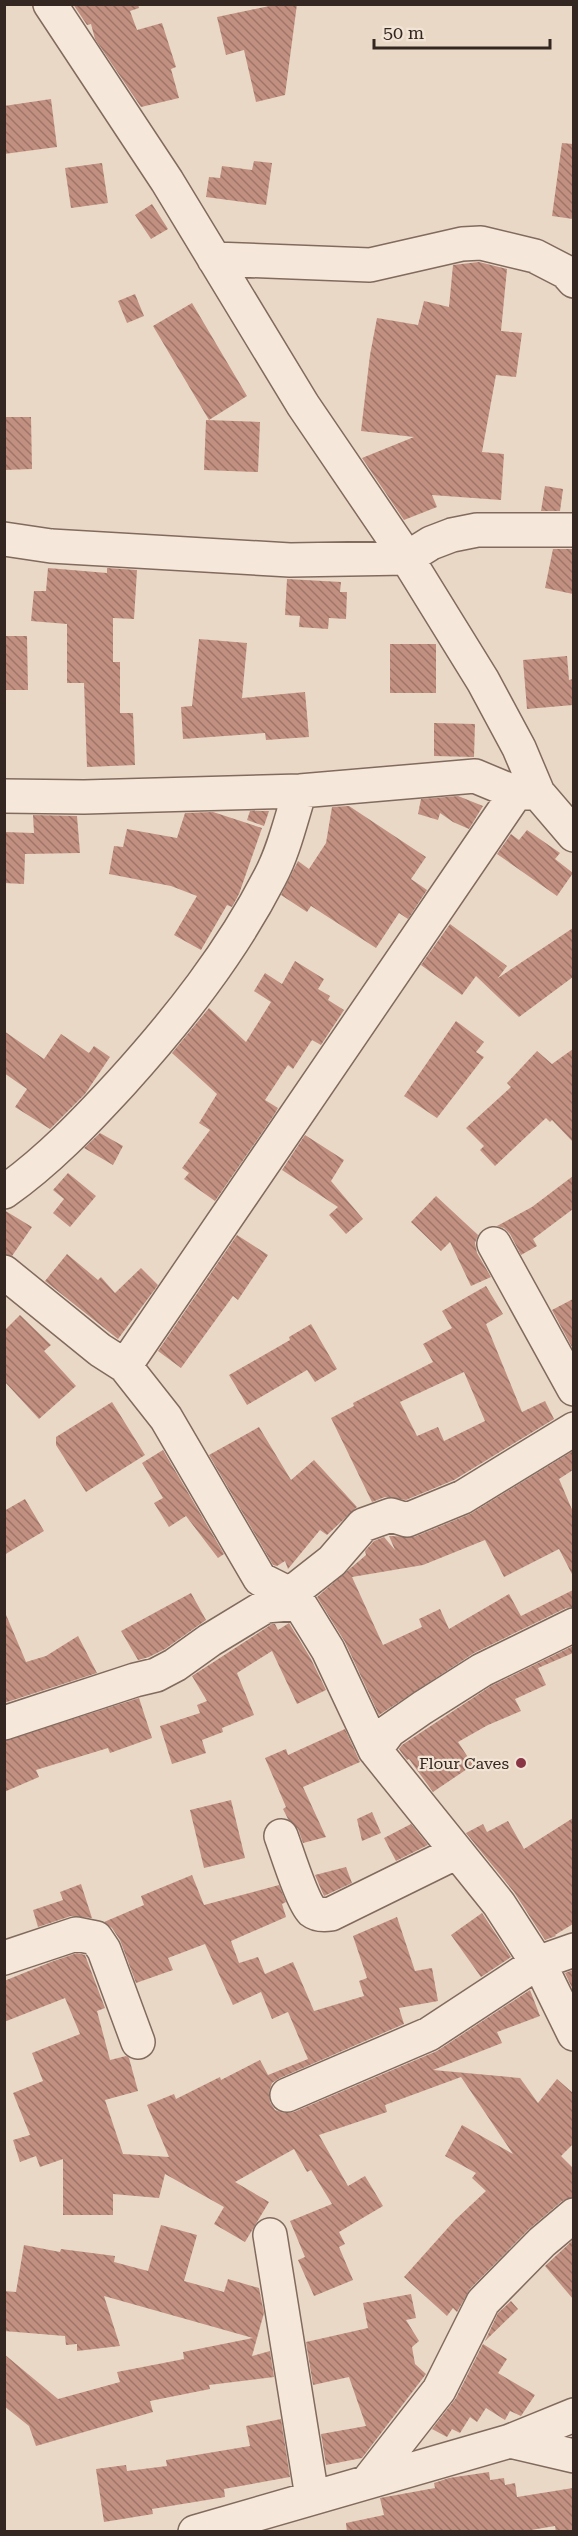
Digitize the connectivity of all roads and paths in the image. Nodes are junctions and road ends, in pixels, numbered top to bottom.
1 (50, 4) edge
2 (214, 259) junction
3 (573, 281) edge
4 (572, 520) edge
5 (4, 539) edge
6 (407, 558) junction
7 (300, 791) junction
8 (527, 793) junction
9 (4, 796) edge
10 (573, 835) edge
11 (4, 1192) edge
12 (494, 1244) dead end
13 (4, 1272) edge
14 (125, 1366) junction
15 (573, 1389) edge
16 (573, 1429) edge
17 (295, 1598) junction
18 (573, 1625) edge
19 (4, 1723) edge
20 (375, 1750) junction
21 (281, 1836) dead end
22 (457, 1852) junction
23 (573, 1950) edge
24 (4, 1958) edge
25 (537, 1963) junction
26 (573, 2034) edge
27 (138, 2042) dead end
28 (287, 2095) dead end
29 (573, 2215) edge
30 (270, 2235) dead end
31 (573, 2415) edge
32 (510, 2441) junction
33 (573, 2457) edge
34 (368, 2481) junction
35 (312, 2498) junction
36 (210, 2530) edge

1 - 2 street
2 - 3 street
2 - 6 street
4 - 6 street
5 - 6 street
6 - 8 street
7 - 8 street
7 - 9 street
7 - 11 street
8 - 10 street
8 - 14 street
12 - 15 street
13 - 14 street
14 - 17 street
16 - 17 street
17 - 19 street
17 - 20 street
18 - 20 street
20 - 22 street
21 - 22 street
22 - 25 street
23 - 25 street
24 - 27 street
25 - 26 street
25 - 28 street
29 - 34 street
30 - 35 street
31 - 32 street
32 - 33 street
32 - 34 street
34 - 35 street
35 - 36 street

